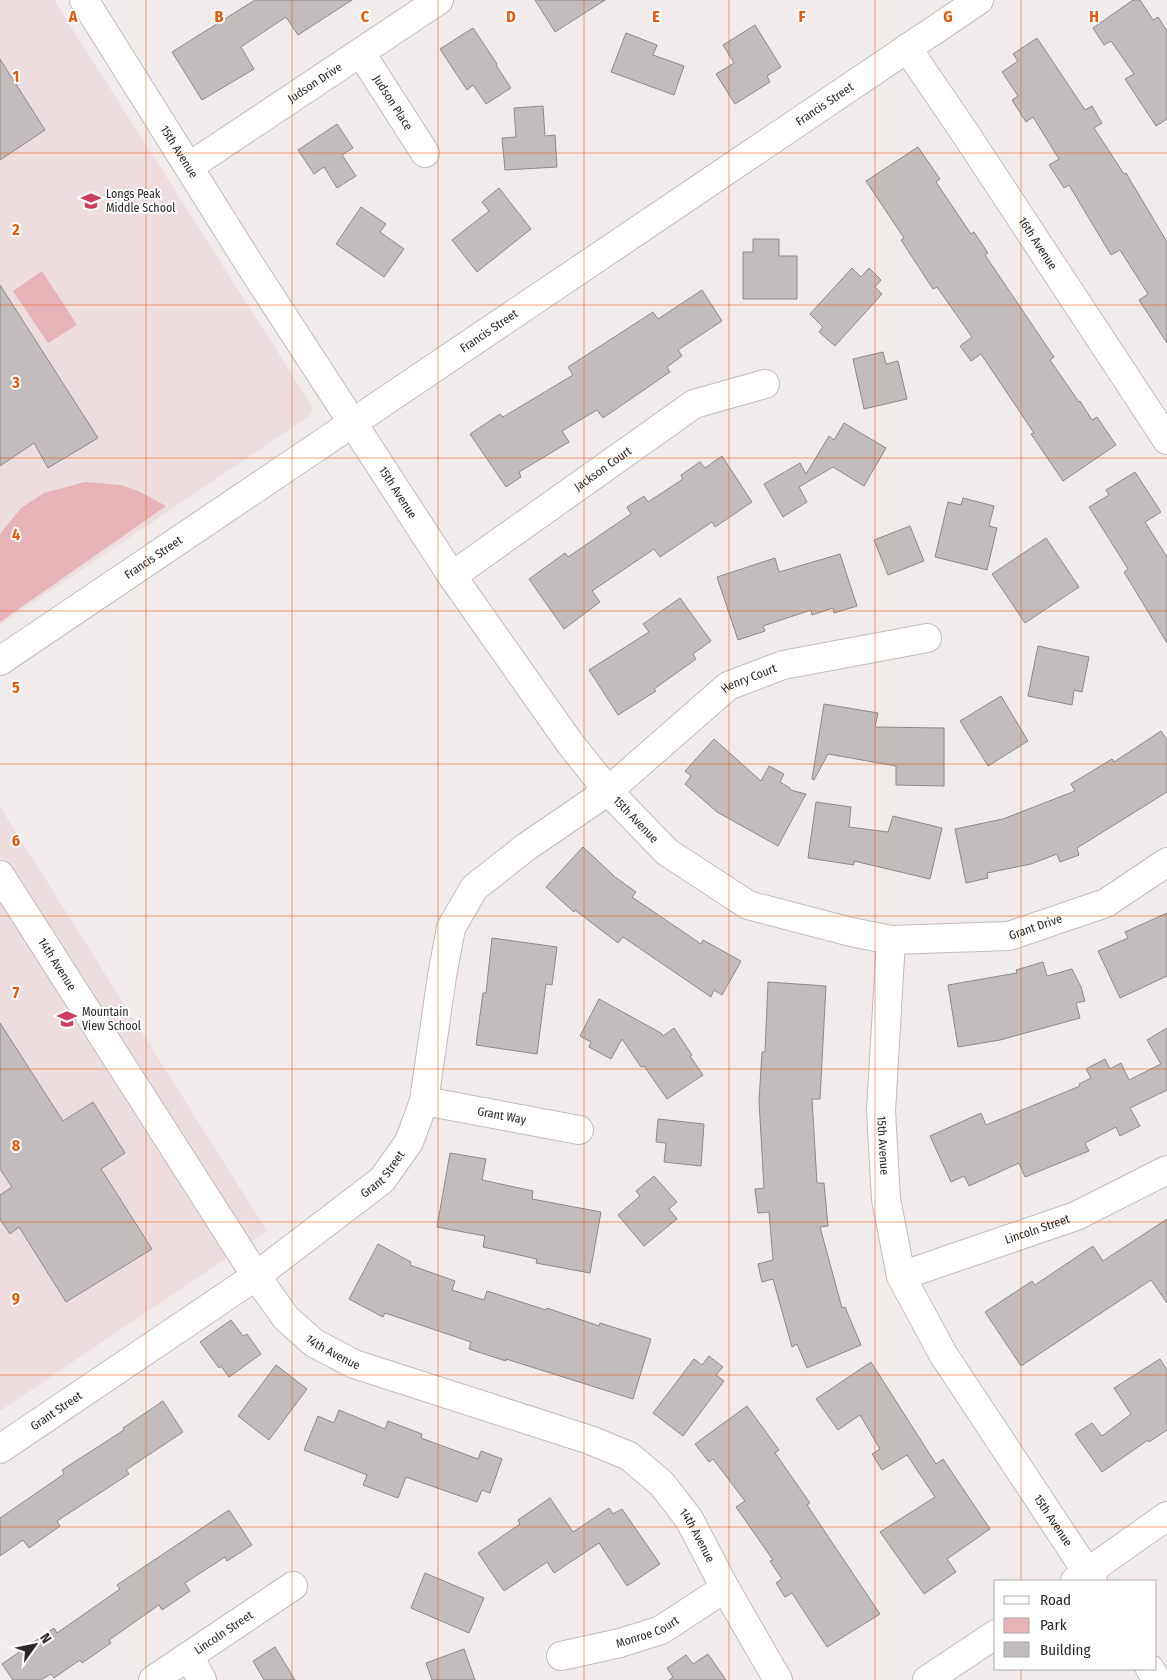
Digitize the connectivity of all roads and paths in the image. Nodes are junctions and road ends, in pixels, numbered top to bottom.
1 (84, 0) edge
2 (439, 0) edge
3 (979, 0) edge
4 (907, 48) junction
5 (361, 53) junction
6 (425, 153) dead end
7 (190, 166) junction
8 (765, 384) dead end
9 (354, 422) junction
10 (1167, 440) edge
11 (452, 576) junction
12 (927, 638) dead end
13 (0, 661) edge
14 (608, 791) junction
15 (1167, 862) edge
16 (0, 875) edge
17 (891, 940) junction
18 (424, 1100) junction
19 (579, 1130) dead end
20 (1167, 1170) edge
21 (256, 1276) junction
22 (901, 1276) junction
23 (0, 1448) edge
24 (1167, 1516) edge
25 (1085, 1579) edge
26 (293, 1586) dead end
27 (725, 1588) junction
28 (994, 1635) edge
29 (189, 1656) junction
30 (561, 1656) dead end
31 (153, 1680) edge
32 (202, 1680) edge
33 (778, 1680) edge
34 (927, 1680) edge

1 - 7 street, 15th Avenue
2 - 5 street, Judson Drive
3 - 4 street, Francis Street
4 - 9 street, Francis Street
4 - 10 street, 16th Avenue
5 - 6 street, Judson Place
5 - 7 street, Judson Drive
7 - 9 street, 15th Avenue
8 - 11 street, Jackson Court
9 - 11 street, 15th Avenue
9 - 13 street, Francis Street
11 - 14 street, 15th Avenue
12 - 14 street, Henry Court
14 - 17 street, 15th Avenue
14 - 18 street, Grant Street
15 - 17 street, Grant Drive
16 - 21 street, 14th Avenue
17 - 22 street, 15th Avenue
18 - 19 street, Grant Way
18 - 21 street, Grant Street
20 - 22 street, Lincoln Street
21 - 23 street, Grant Street
21 - 27 street, 14th Avenue
22 - 25 street, 15th Avenue
24 - 25 street
26 - 29 street, Lincoln Street
27 - 30 street, Monroe Court
27 - 33 street, 14th Avenue
28 - 34 street
29 - 31 street, Lincoln Street
29 - 32 street

